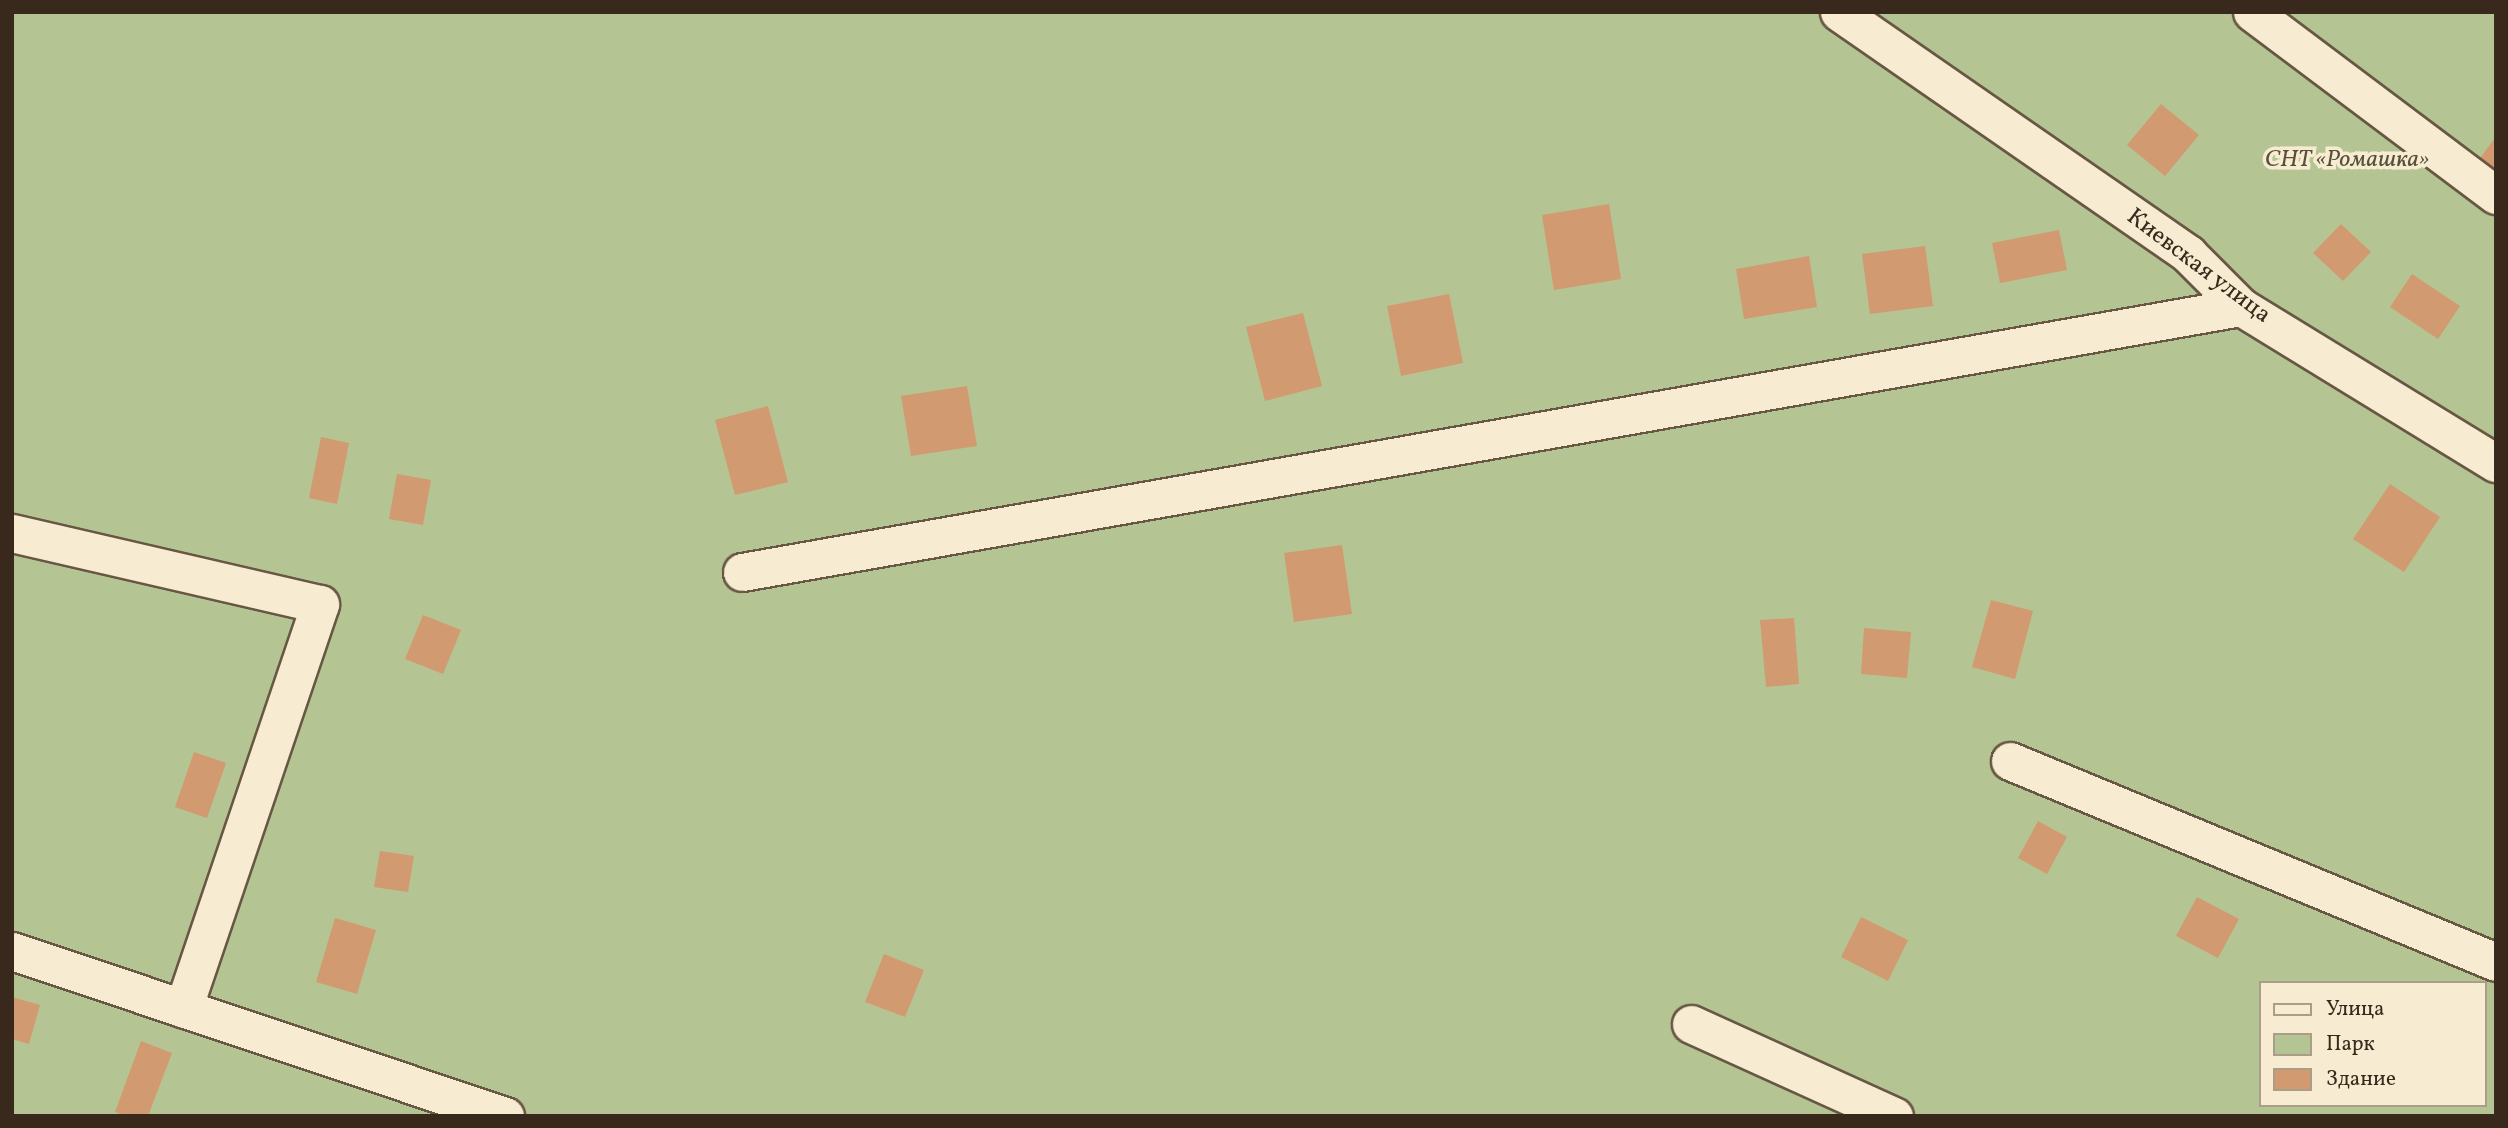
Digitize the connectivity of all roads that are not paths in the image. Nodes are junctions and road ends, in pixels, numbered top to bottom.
1 (1839, 12) edge
2 (2252, 12) edge
3 (2496, 195) edge
4 (2241, 307) junction
5 (2496, 463) edge
6 (12, 533) edge
7 (742, 572) dead end
8 (2010, 761) dead end
9 (12, 950) edge
10 (2496, 962) edge
11 (183, 1008) junction
12 (1691, 1024) dead end
13 (505, 1116) edge
14 (1894, 1116) edge

1 - 4 street, Киевская улица
2 - 3 street
4 - 5 street, Киевская улица
4 - 7 street
6 - 11 street
8 - 10 street
9 - 11 street
11 - 13 street
12 - 14 street

